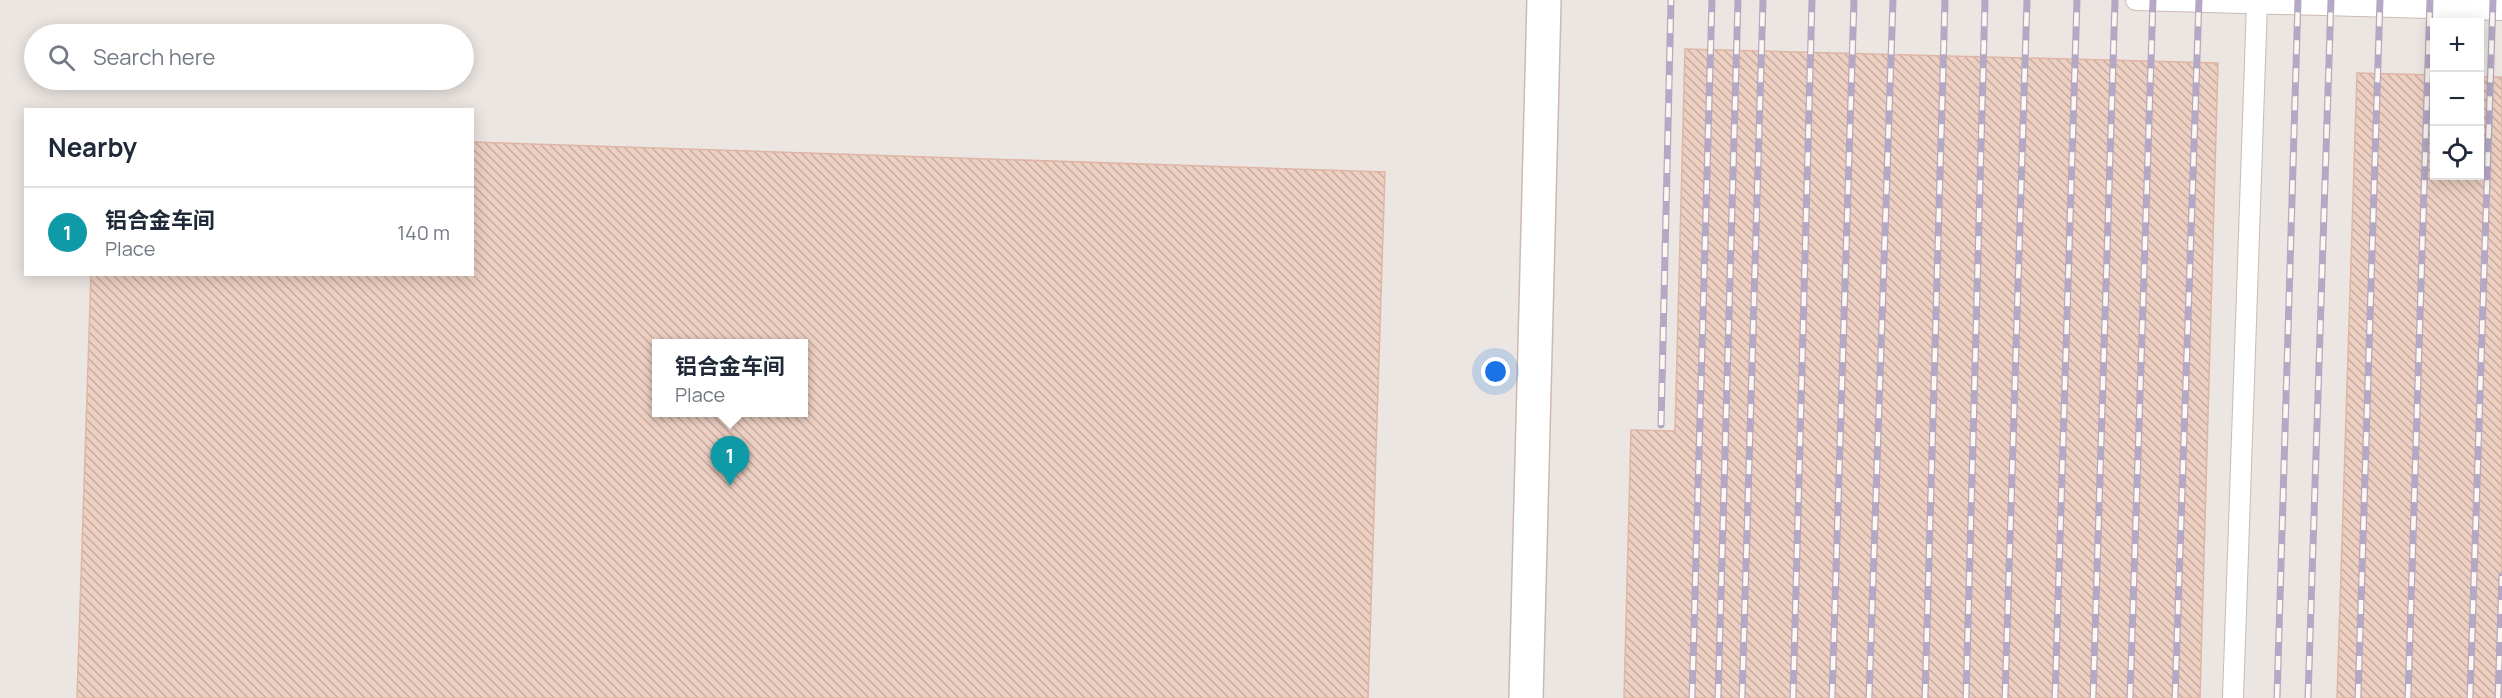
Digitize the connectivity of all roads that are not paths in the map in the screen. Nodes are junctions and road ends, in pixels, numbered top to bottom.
1 (1544, 0) edge
2 (2136, 0) edge
3 (2257, 3) junction
4 (2502, 10) edge
5 (1526, 698) edge
6 (2232, 698) edge

1 - 5 street
2 - 3 lane
3 - 4 lane
3 - 6 lane

